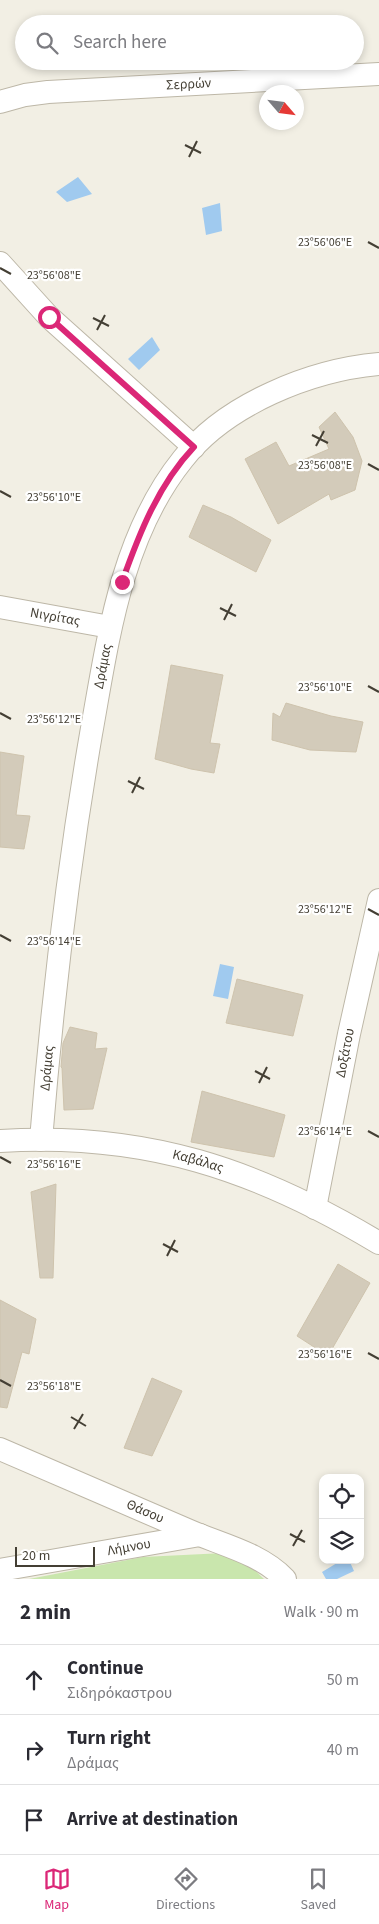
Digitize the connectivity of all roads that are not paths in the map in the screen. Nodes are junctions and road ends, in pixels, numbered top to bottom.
1 (379, 74) edge
2 (0, 102) edge
3 (0, 263) edge
4 (379, 364) edge
5 (194, 447) junction
6 (0, 607) edge
7 (110, 627) junction
8 (379, 900) edge
9 (41, 1140) junction
10 (0, 1141) edge
11 (315, 1208) junction
12 (379, 1243) edge
13 (0, 1449) edge
14 (200, 1535) junction
15 (0, 1570) edge
16 (285, 1579) edge

1 - 2 street, Σερρών
3 - 5 street
4 - 5 street, Δράμας
5 - 7 street, Δράμας
6 - 7 street, Νιγρίτας
7 - 9 street, Δράμας
8 - 11 street, Δοξάτου
9 - 10 street, Καβάλας
9 - 11 street, Καβάλας
11 - 12 street, Καβάλας
13 - 14 street, Θάσου
14 - 15 street, Λήμνου
14 - 16 street, Θάσου

